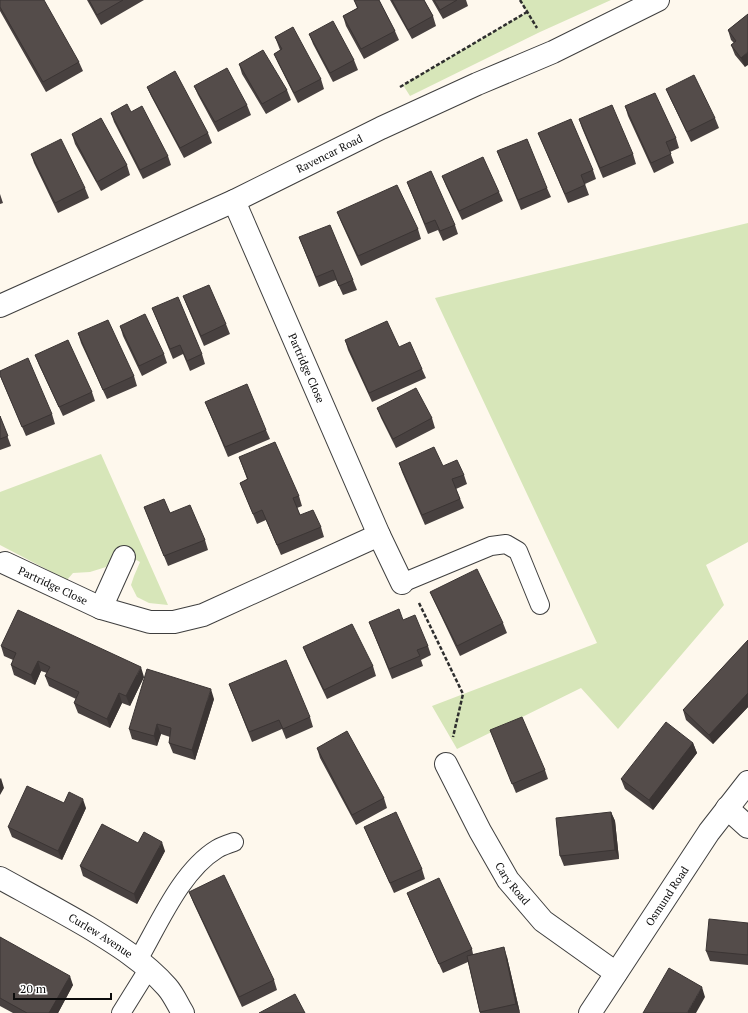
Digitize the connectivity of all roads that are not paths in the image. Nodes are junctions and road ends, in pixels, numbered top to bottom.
1 (658, 0) edge
2 (234, 201) junction
3 (0, 306) edge
4 (379, 535) junction
5 (124, 557) dead end
6 (5, 563) dead end
7 (402, 584) joint
8 (540, 605) dead end
9 (102, 608) junction
10 (446, 764) road end
11 (748, 782) edge
12 (727, 808) junction
13 (748, 827) edge
14 (234, 842) dead end
15 (0, 878) edge
16 (144, 964) junction
17 (616, 974) junction
18 (121, 1013) edge
19 (183, 1013) edge
20 (590, 1013) edge

1 - 2 street, Ravencar Road
2 - 3 street, Ravencar Road
2 - 4 street, Partridge Close
4 - 7 street, Partridge Close
4 - 9 street, Partridge Close
5 - 9 street, Partridge Close
6 - 9 street, Partridge Close
7 - 8 lane
10 - 17 street, Cary Road
11 - 12 street, Osmund Road
12 - 13 street
12 - 17 street, Osmund Road
14 - 16 lane
15 - 16 street, Curlew Avenue
16 - 18 lane
16 - 19 street, Curlew Avenue
17 - 20 street, Osmund Road

